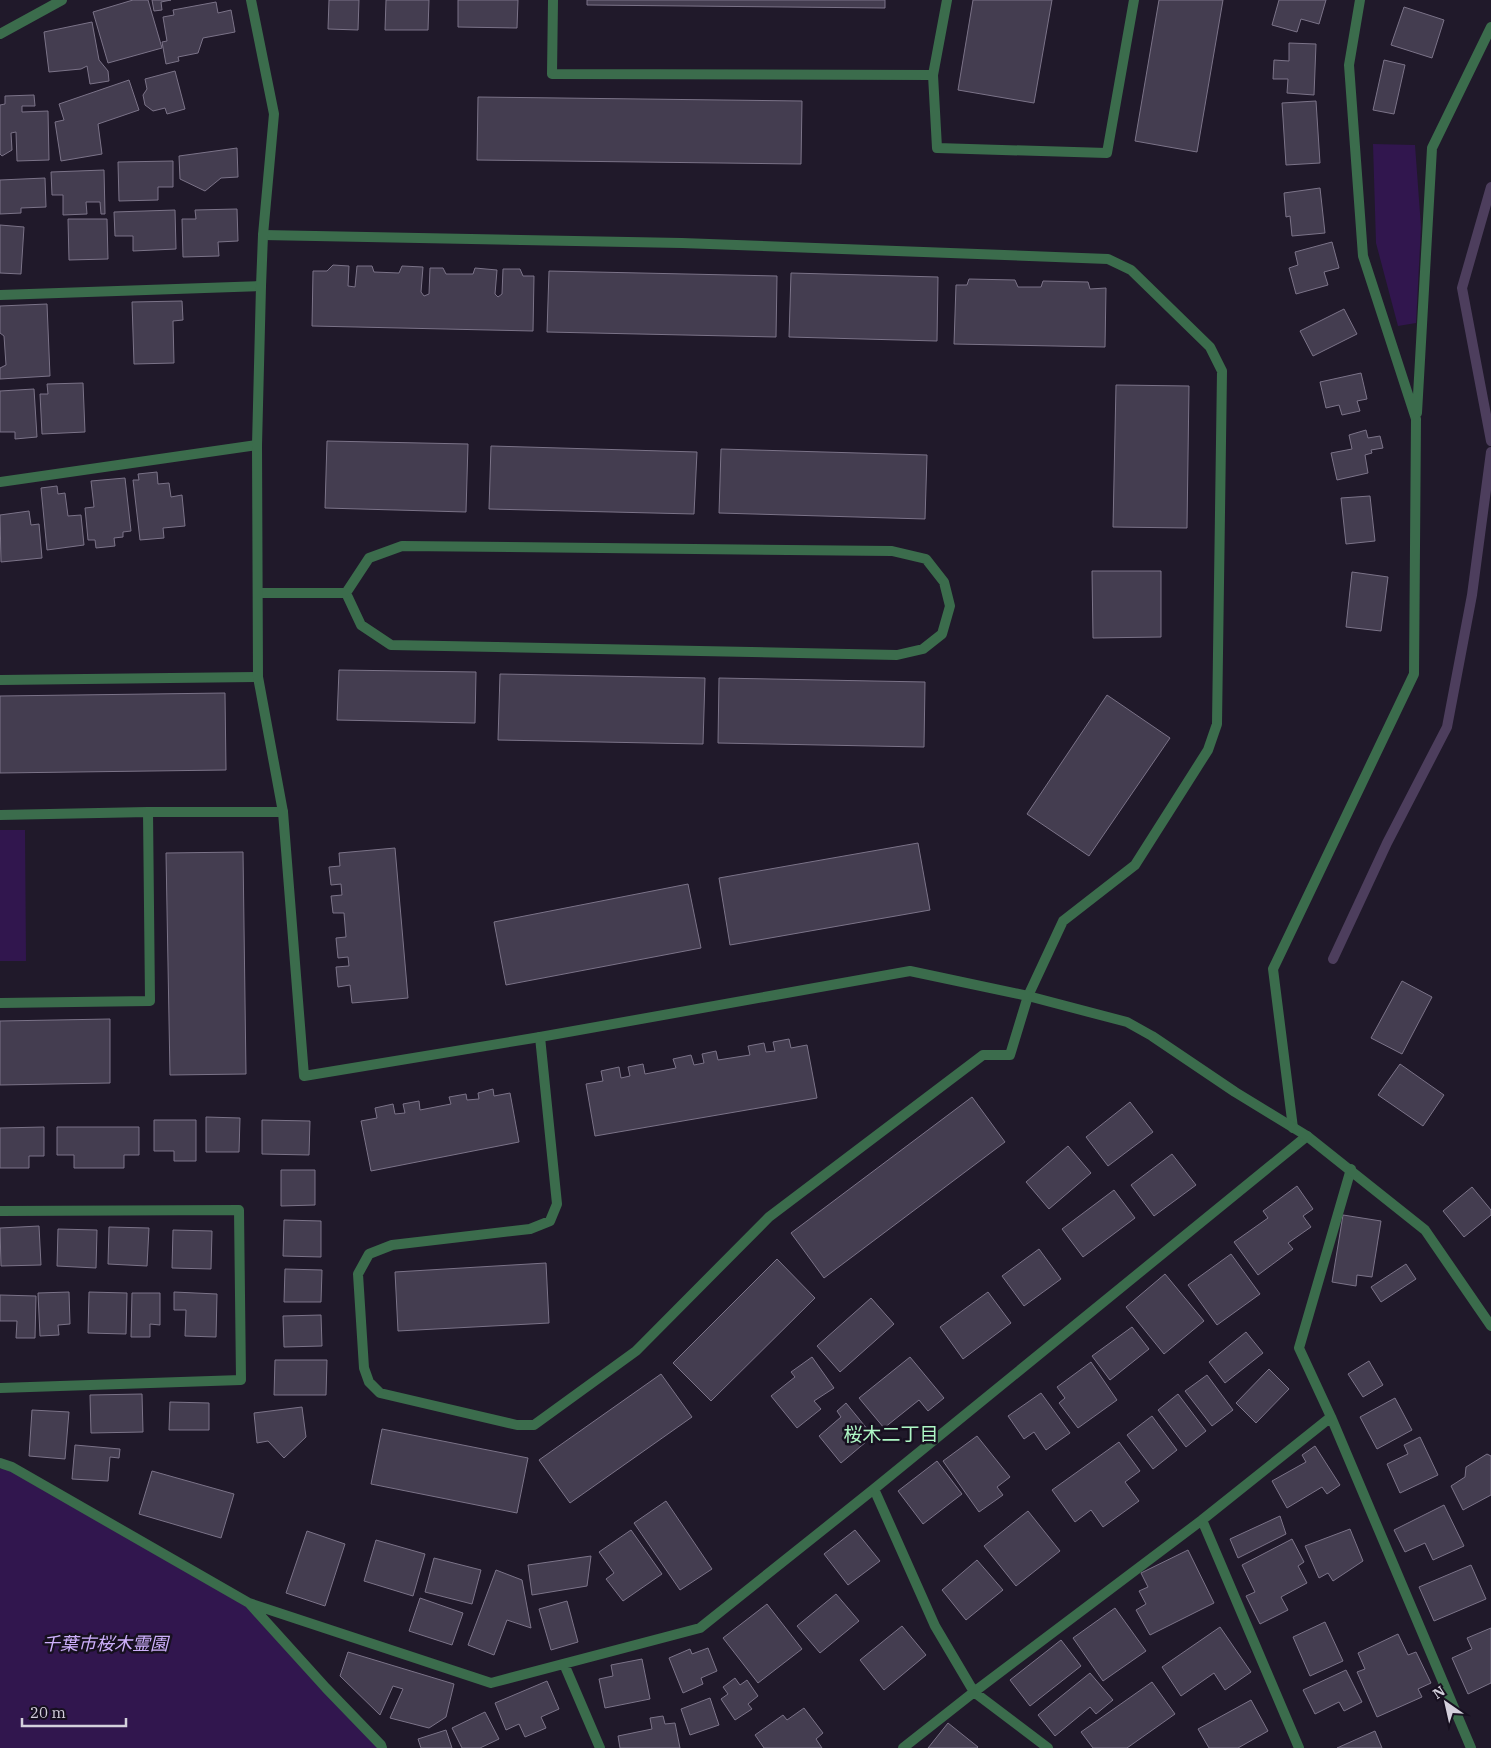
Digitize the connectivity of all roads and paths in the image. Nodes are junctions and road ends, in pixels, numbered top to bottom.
1 (62, 0) edge
2 (251, 0) edge
3 (553, 0) edge
4 (947, 0) edge
5 (1134, 0) edge
6 (1360, 0) edge
7 (1491, 27) edge
8 (0, 34) edge
9 (933, 76) junction
10 (263, 235) junction
11 (261, 286) junction
12 (0, 295) edge
13 (1416, 419) junction
14 (258, 445) junction
15 (0, 482) edge
16 (258, 593) junction
17 (346, 593) junction
18 (258, 677) junction
19 (0, 680) edge
20 (148, 812) junction
21 (283, 812) junction
22 (0, 815) edge
23 (1028, 996) junction
24 (0, 1003) edge
25 (540, 1037) junction
26 (1293, 1128) junction
27 (1307, 1136) junction
28 (1351, 1170) junction
29 (0, 1212) edge
30 (1491, 1326) edge
31 (0, 1388) edge
32 (1331, 1417) junction
33 (0, 1463) edge
34 (874, 1489) junction
35 (1202, 1520) junction
36 (249, 1603) junction
37 (564, 1664) junction
38 (974, 1692) junction
39 (382, 1748) edge
40 (600, 1748) edge
41 (904, 1748) edge
42 (1048, 1748) edge
43 (1299, 1748) edge
44 (1471, 1748) edge

1 - 8 street
2 - 10 street
3 - 9 street
4 - 9 street
5 - 9 street
6 - 13 street
7 - 13 street
10 - 11 street
10 - 23 street
11 - 12 street
11 - 14 street
13 - 26 street
14 - 15 street
14 - 16 street
16 - 17 street
16 - 18 street
17 - 17 street
18 - 19 street
18 - 21 street
20 - 21 street
20 - 22 street
20 - 24 street
21 - 25 street
23 - 25 street
23 - 25 street
23 - 26 street
26 - 27 street
27 - 28 street
27 - 34 street
28 - 30 street
28 - 32 street
29 - 31 street
32 - 35 street
32 - 44 street
33 - 36 street
34 - 37 street
34 - 38 street
35 - 38 street
35 - 43 street
36 - 37 street
36 - 39 street
37 - 40 street
38 - 41 street
38 - 42 street

